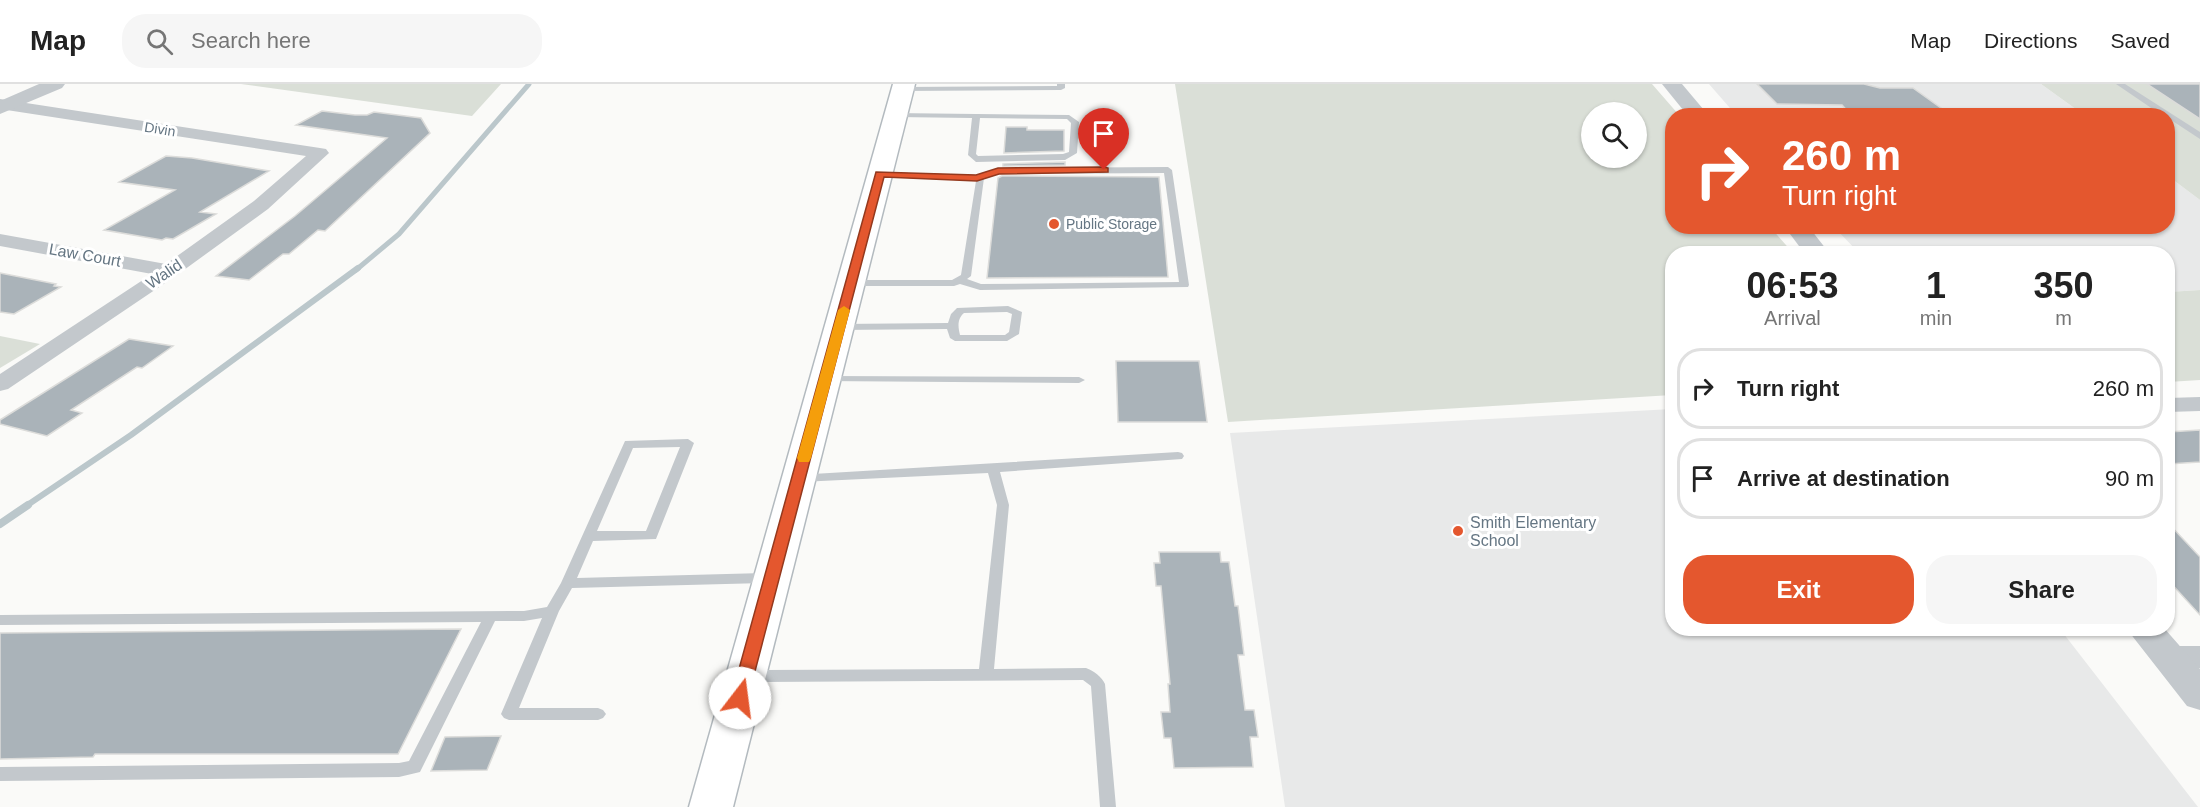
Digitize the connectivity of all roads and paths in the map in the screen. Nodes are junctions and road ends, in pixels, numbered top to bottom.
1 (18, 84) edge
2 (55, 84) edge
3 (1061, 84) edge
4 (1672, 84) edge
5 (2120, 84) edge
6 (901, 96) edge
7 (2, 102) edge
8 (1692, 108) edge
9 (2157, 108) edge
10 (976, 116) junction
11 (2175, 120) edge
12 (2200, 136) edge
13 (320, 153) joint
14 (880, 174) junction
15 (977, 178) junction
16 (1802, 234) edge
17 (0, 240) edge
18 (1811, 246) edge
19 (170, 271) junction
20 (959, 280) junction
21 (851, 284) junction
22 (952, 326) junction
23 (839, 327) junction
24 (825, 379) junction
25 (1079, 380) dead end
26 (0, 384) edge
27 (2200, 404) edge
28 (2175, 405) edge
29 (1178, 456) dead end
30 (993, 468) junction
31 (799, 478) junction
32 (589, 536) junction
33 (772, 578) junction
34 (568, 583) junction
35 (552, 611) junction
36 (490, 617) junction
37 (0, 620) edge
38 (2154, 636) edge
39 (2184, 657) edge
40 (986, 674) junction
41 (746, 676) junction
42 (2200, 695) edge
43 (598, 714) dead end
44 (0, 774) edge
45 (711, 807) edge
46 (1108, 807) edge

1 - 7 street
2 - 7 street
3 - 6 lane
4 - 8 street
5 - 9 lane
6 - 10 lane
6 - 14 main road
7 - 13 street, Divin
10 - 10 lane
11 - 12 lane
13 - 19 street, Walid
14 - 15 lane
14 - 21 main road
15 - 20 lane
15 - 20 lane
16 - 18 street
17 - 19 street, Law Court
19 - 26 street, Walid
20 - 21 lane
21 - 23 main road
22 - 22 lane
22 - 23 lane
23 - 24 main road
24 - 25 lane
24 - 31 main road
27 - 28 street
29 - 30 lane
30 - 31 lane
30 - 40 lane
31 - 33 main road
32 - 32 lane
32 - 34 lane
33 - 34 lane
33 - 41 main road
34 - 35 lane
35 - 36 lane
35 - 43 lane
36 - 37 lane
36 - 44 lane
38 - 39 street
39 - 42 street
40 - 41 lane
40 - 46 lane
41 - 45 main road

